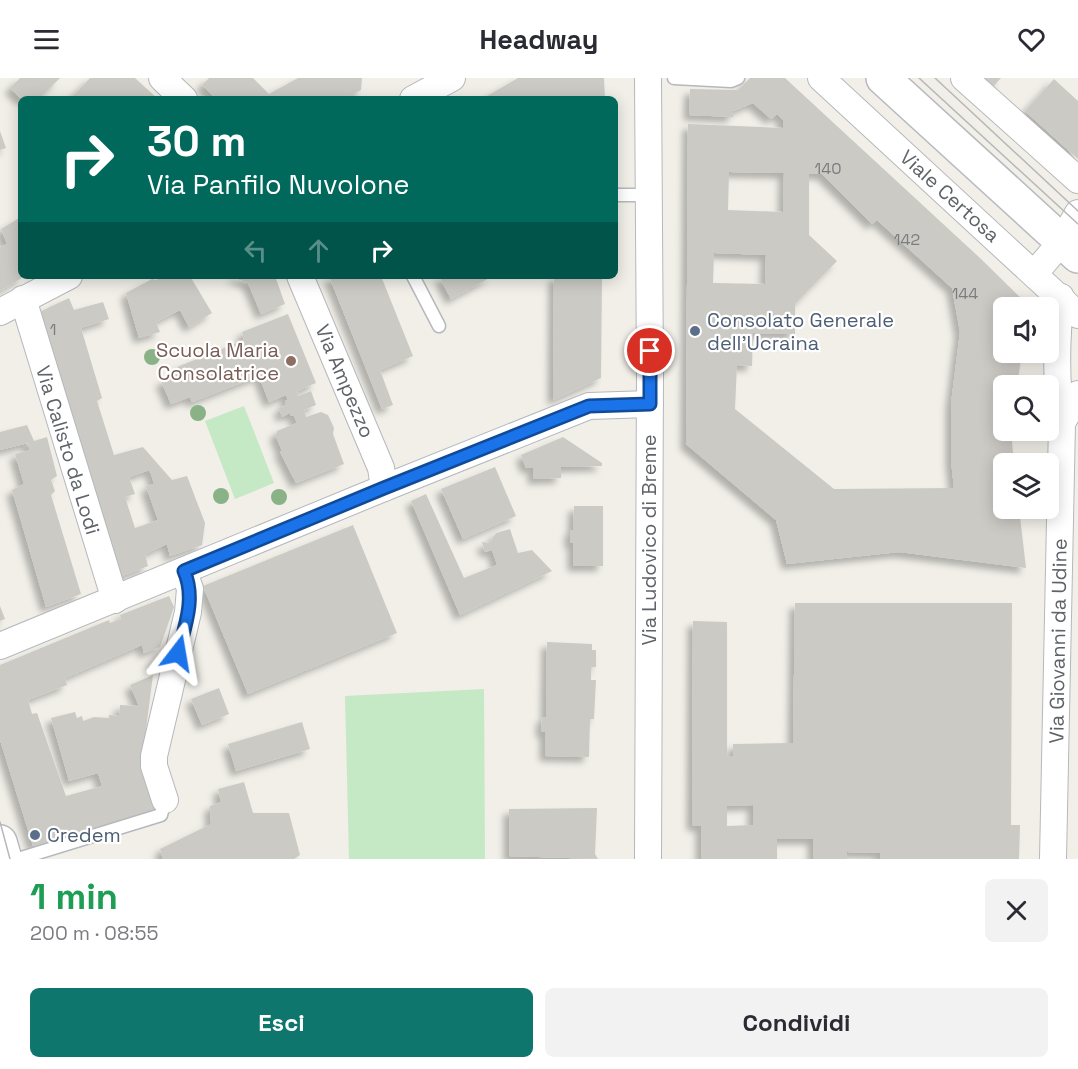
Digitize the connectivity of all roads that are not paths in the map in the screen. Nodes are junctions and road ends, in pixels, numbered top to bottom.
1 (162, 78) edge
2 (452, 78) edge
3 (648, 78) edge
4 (674, 78) edge
5 (738, 78) edge
6 (821, 78) edge
7 (883, 78) edge
8 (964, 78) edge
9 (416, 90) edge
10 (181, 96) edge
11 (1078, 180) edge
12 (618, 195) edge
13 (649, 195) junction
14 (1078, 213) edge
15 (1070, 249) edge
16 (1035, 273) junction
17 (63, 279) edge
18 (301, 279) edge
19 (415, 279) edge
20 (23, 299) junction
21 (1070, 306) edge
22 (0, 312) edge
23 (439, 326) dead end
24 (1078, 394) edge
25 (650, 404) junction
26 (1062, 423) junction
27 (384, 488) junction
28 (184, 571) junction
29 (114, 600) junction
30 (0, 646) edge
31 (165, 800) joint
32 (0, 842) edge
33 (5, 859) edge
34 (18, 859) edge
35 (648, 859) edge
36 (1053, 859) edge

1 - 10 street
2 - 9 street
3 - 13 street, Via Ludovico di Breme
4 - 5 lane
6 - 16 street, Viale Certosa
7 - 15 main road
8 - 11 street
12 - 13 lane
13 - 25 street, Via Ludovico di Breme
14 - 15 street
15 - 16 street
16 - 21 street, Viale Certosa
17 - 20 street
18 - 27 street, Via Ampezzo
19 - 23 lane
20 - 22 street
20 - 29 street, Via Calisto da Lodi
21 - 26 street, Via Giovanni da Udine
24 - 26 street, Via Giovanni da Udine
25 - 27 street
25 - 35 street, Via Ludovico di Breme
26 - 36 street, Via Giovanni da Udine
27 - 28 street
28 - 29 street
28 - 31 street
29 - 30 street
31 - 34 lane
32 - 33 main road

